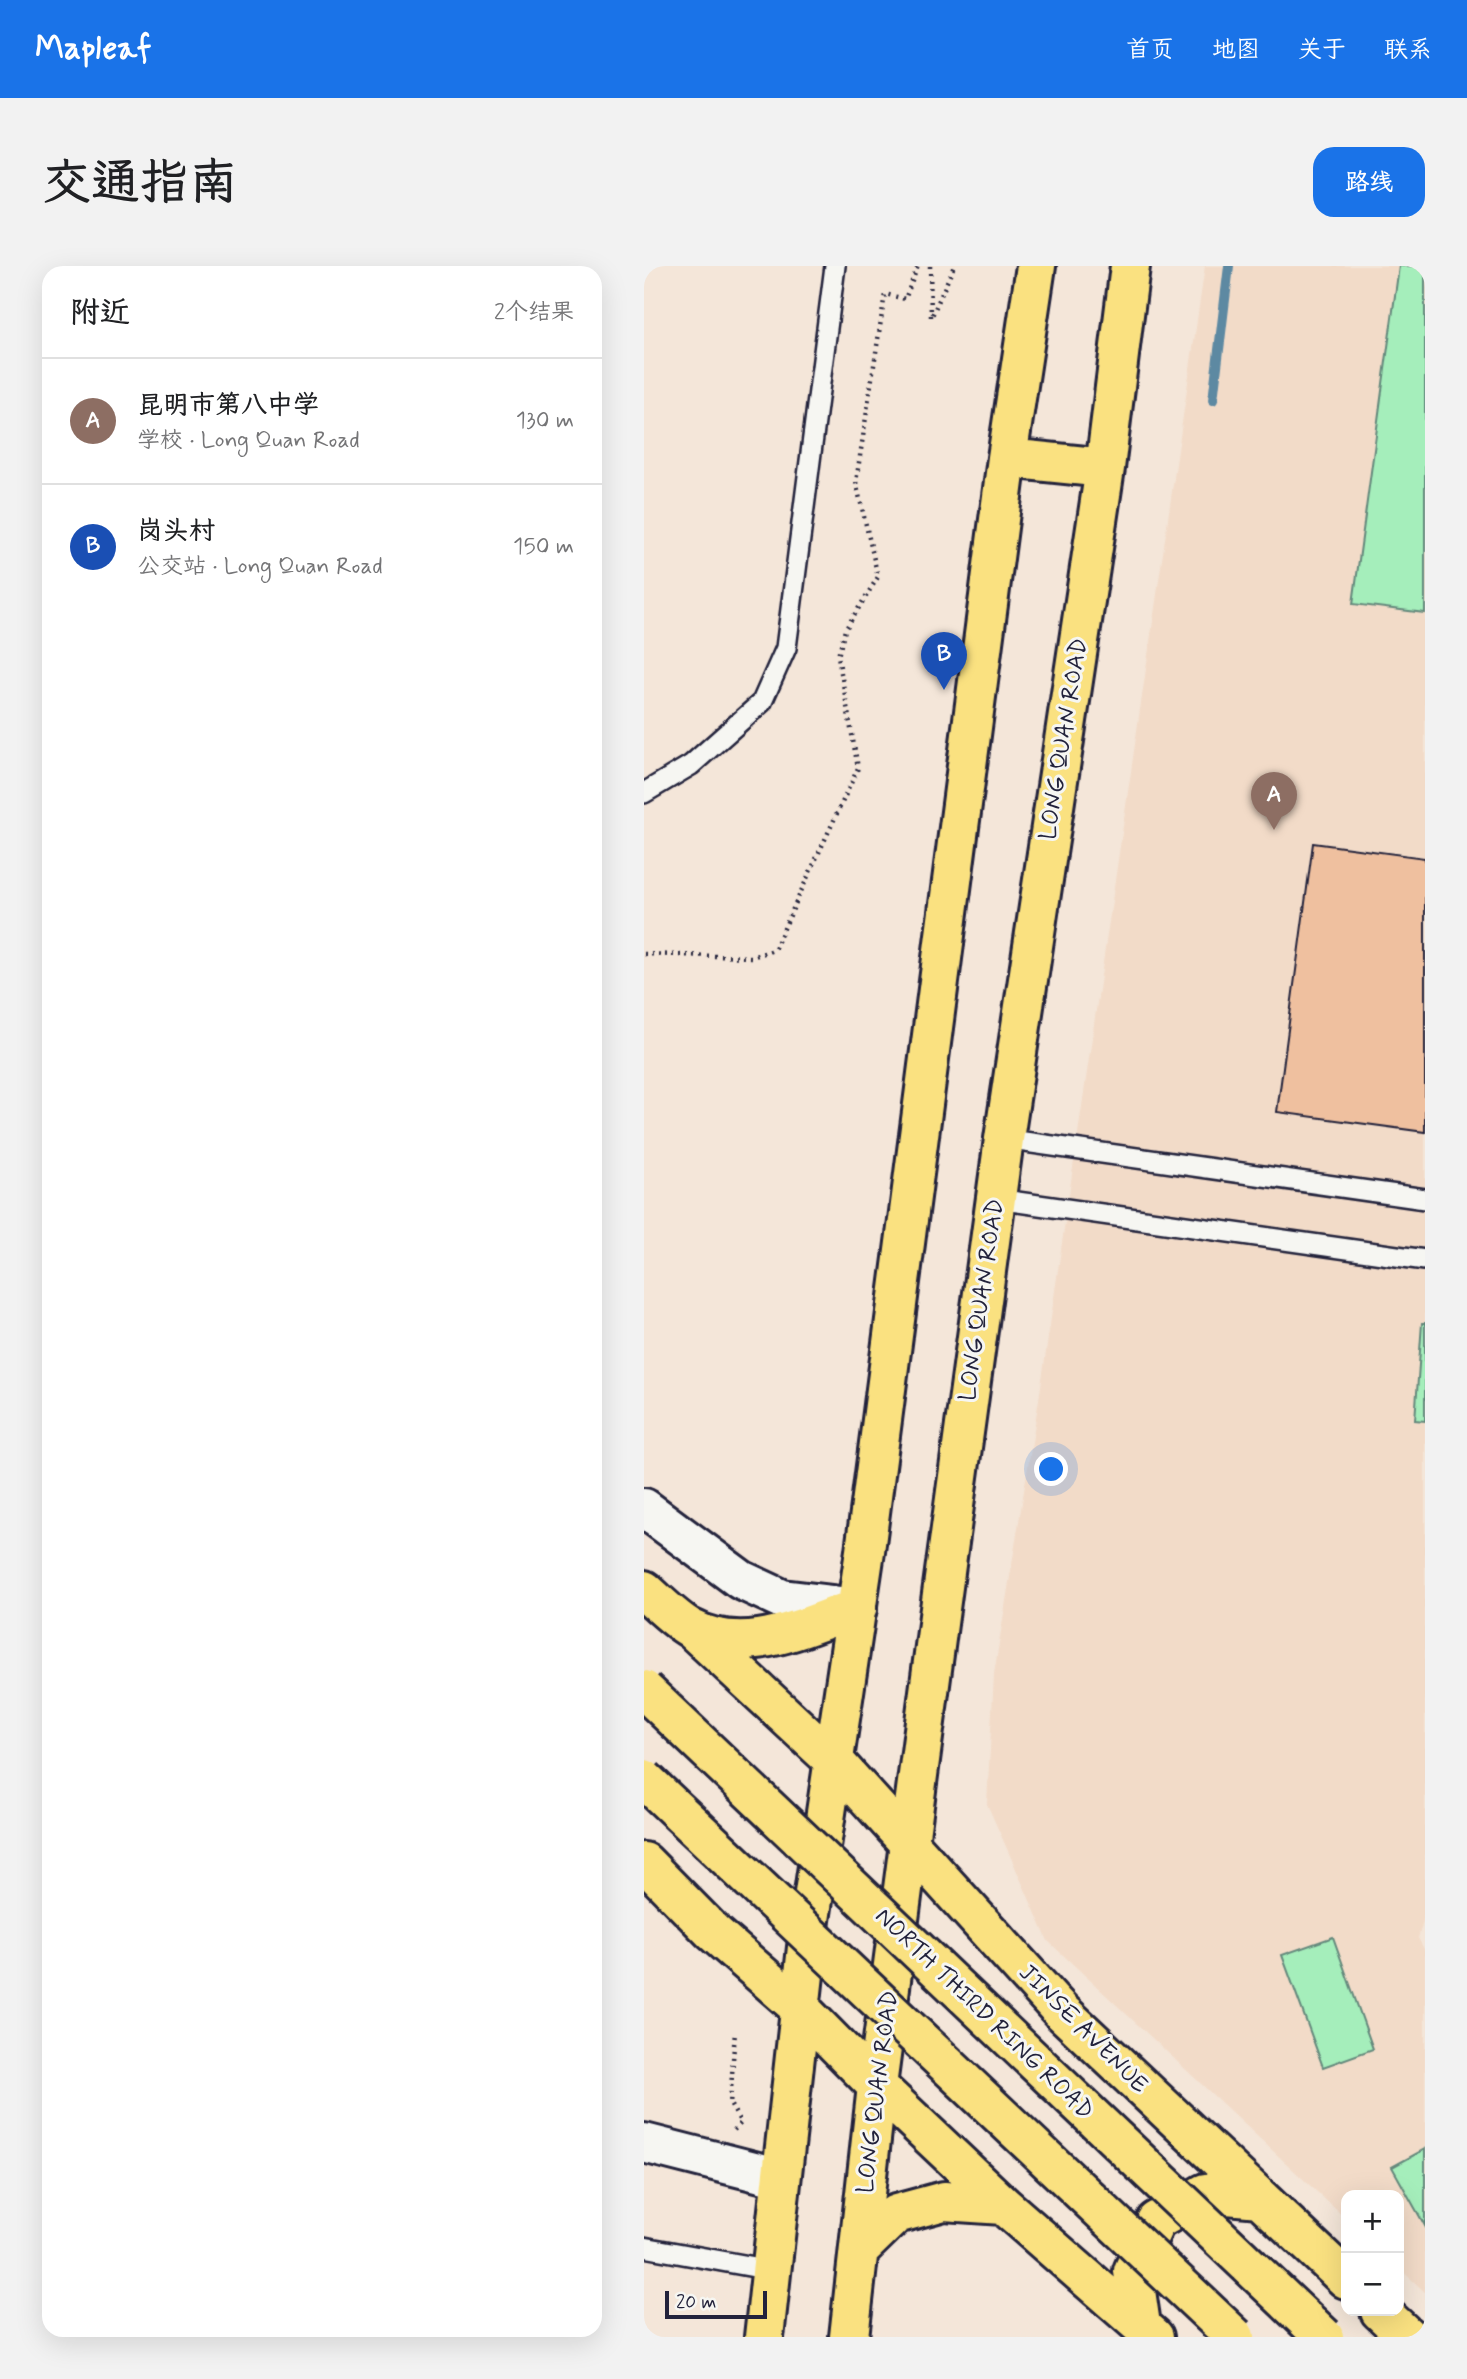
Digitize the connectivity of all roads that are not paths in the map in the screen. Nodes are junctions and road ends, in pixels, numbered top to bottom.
1 (835, 266) edge
2 (1036, 266) edge
3 (1130, 266) edge
4 (1007, 458) junction
5 (1104, 468) junction
6 (644, 793) edge
7 (1004, 1139) junction
8 (996, 1199) junction
9 (1425, 1199) edge
10 (1425, 1261) edge
11 (644, 1508) edge
12 (644, 1590) edge
13 (857, 1608) junction
14 (690, 1628) junction
15 (644, 1690) edge
16 (836, 1763) junction
17 (644, 1779) edge
18 (908, 1844) junction
19 (644, 1862) edge
20 (802, 2010) junction
21 (877, 2086) junction
22 (644, 2144) edge
23 (781, 2178) junction
24 (1260, 2198) junction
25 (1003, 2205) junction
26 (644, 2247) edge
27 (860, 2248) junction
28 (771, 2270) junction
29 (1341, 2274) edge
30 (1385, 2316) edge
31 (1148, 2331) edge
32 (764, 2337) edge
33 (849, 2337) edge
34 (1235, 2337) edge
35 (1324, 2337) edge
36 (1408, 2337) edge

1 - 6 lane
2 - 4 main road
3 - 5 main road, LONG QUAN ROAD
4 - 5 main road
4 - 13 main road
5 - 7 main road, LONG QUAN ROAD
7 - 8 main road, LONG QUAN ROAD
7 - 9 lane
8 - 10 lane
8 - 18 main road, LONG QUAN ROAD
11 - 13 street
12 - 14 main road, JINSE AVENUE
13 - 14 main road
13 - 16 main road
14 - 16 main road, JINSE AVENUE
15 - 35 main road, NORTH THIRD RING ROAD, bridge
16 - 18 main road, JINSE AVENUE
16 - 20 main road
17 - 34 main road, bridge
18 - 21 main road, LONG QUAN ROAD
18 - 24 main road, JINSE AVENUE
19 - 20 main road
20 - 21 main road
20 - 23 main road
21 - 25 main road
21 - 27 main road, LONG QUAN ROAD
22 - 23 street
23 - 28 main road
24 - 29 main road, JINSE AVENUE
24 - 31 main road
25 - 27 main road
25 - 31 main road
26 - 28 lane
27 - 33 main road, LONG QUAN ROAD
28 - 32 main road
30 - 36 main road

